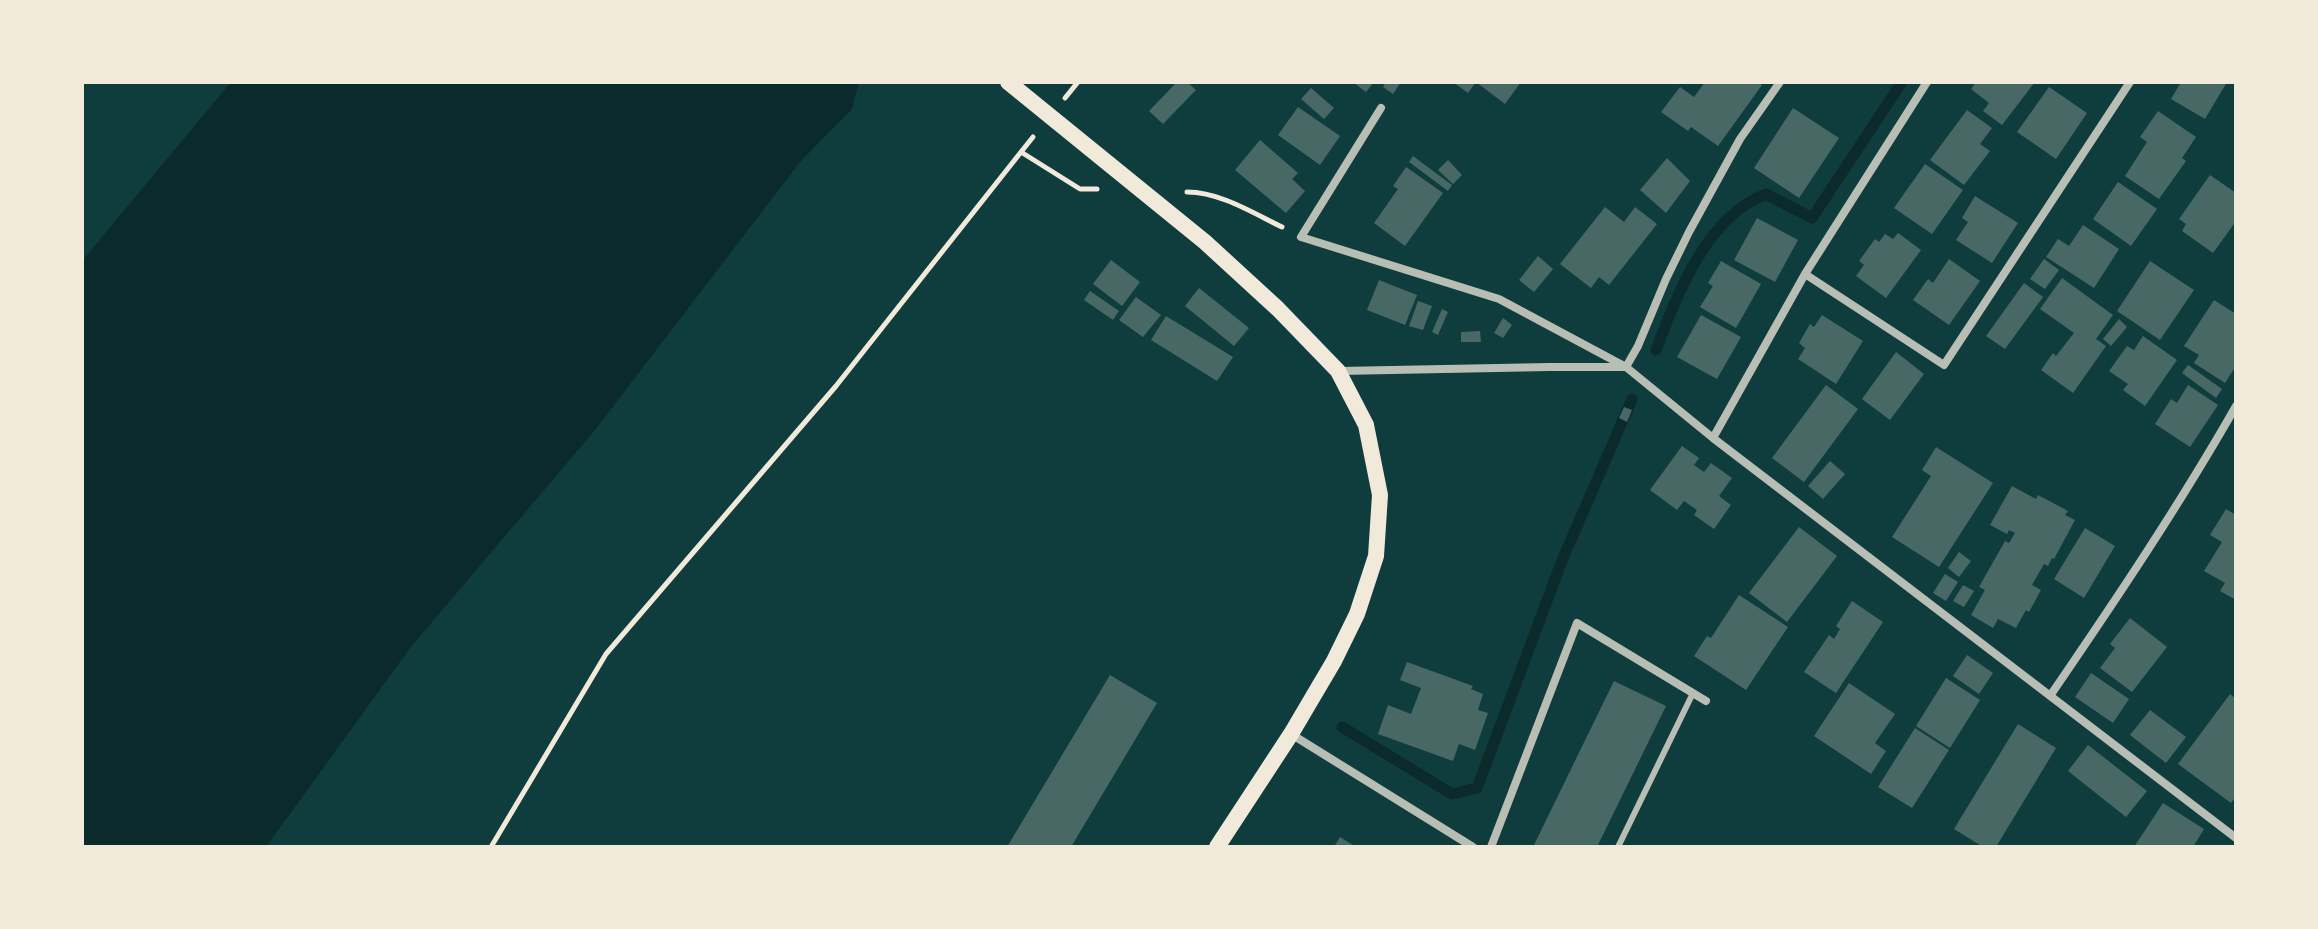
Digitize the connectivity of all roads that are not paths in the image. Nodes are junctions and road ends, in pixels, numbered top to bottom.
1 (1008, 82) edge
2 (1780, 82) edge
3 (1927, 82) edge
4 (2130, 82) edge
5 (1381, 108) dead end
6 (1805, 274) junction
7 (1626, 367) junction
8 (1338, 371) junction
9 (2236, 406) edge
10 (1713, 438) junction
11 (1693, 693) junction
12 (2050, 696) junction
13 (1706, 701) dead end
14 (1291, 734) junction
15 (1459, 837) junction
16 (2236, 838) edge
17 (1217, 847) edge
18 (1453, 847) edge
19 (1473, 847) edge
20 (1491, 847) edge
21 (1618, 847) edge

1 - 8 main road
2 - 7 street
3 - 6 street
4 - 6 street
5 - 7 street
6 - 10 street
7 - 8 street
7 - 10 street
8 - 14 main road
9 - 12 street
10 - 12 street
11 - 13 street
11 - 20 street
11 - 21 lane
12 - 16 street
14 - 15 street
14 - 17 main road
15 - 18 street
15 - 19 street

